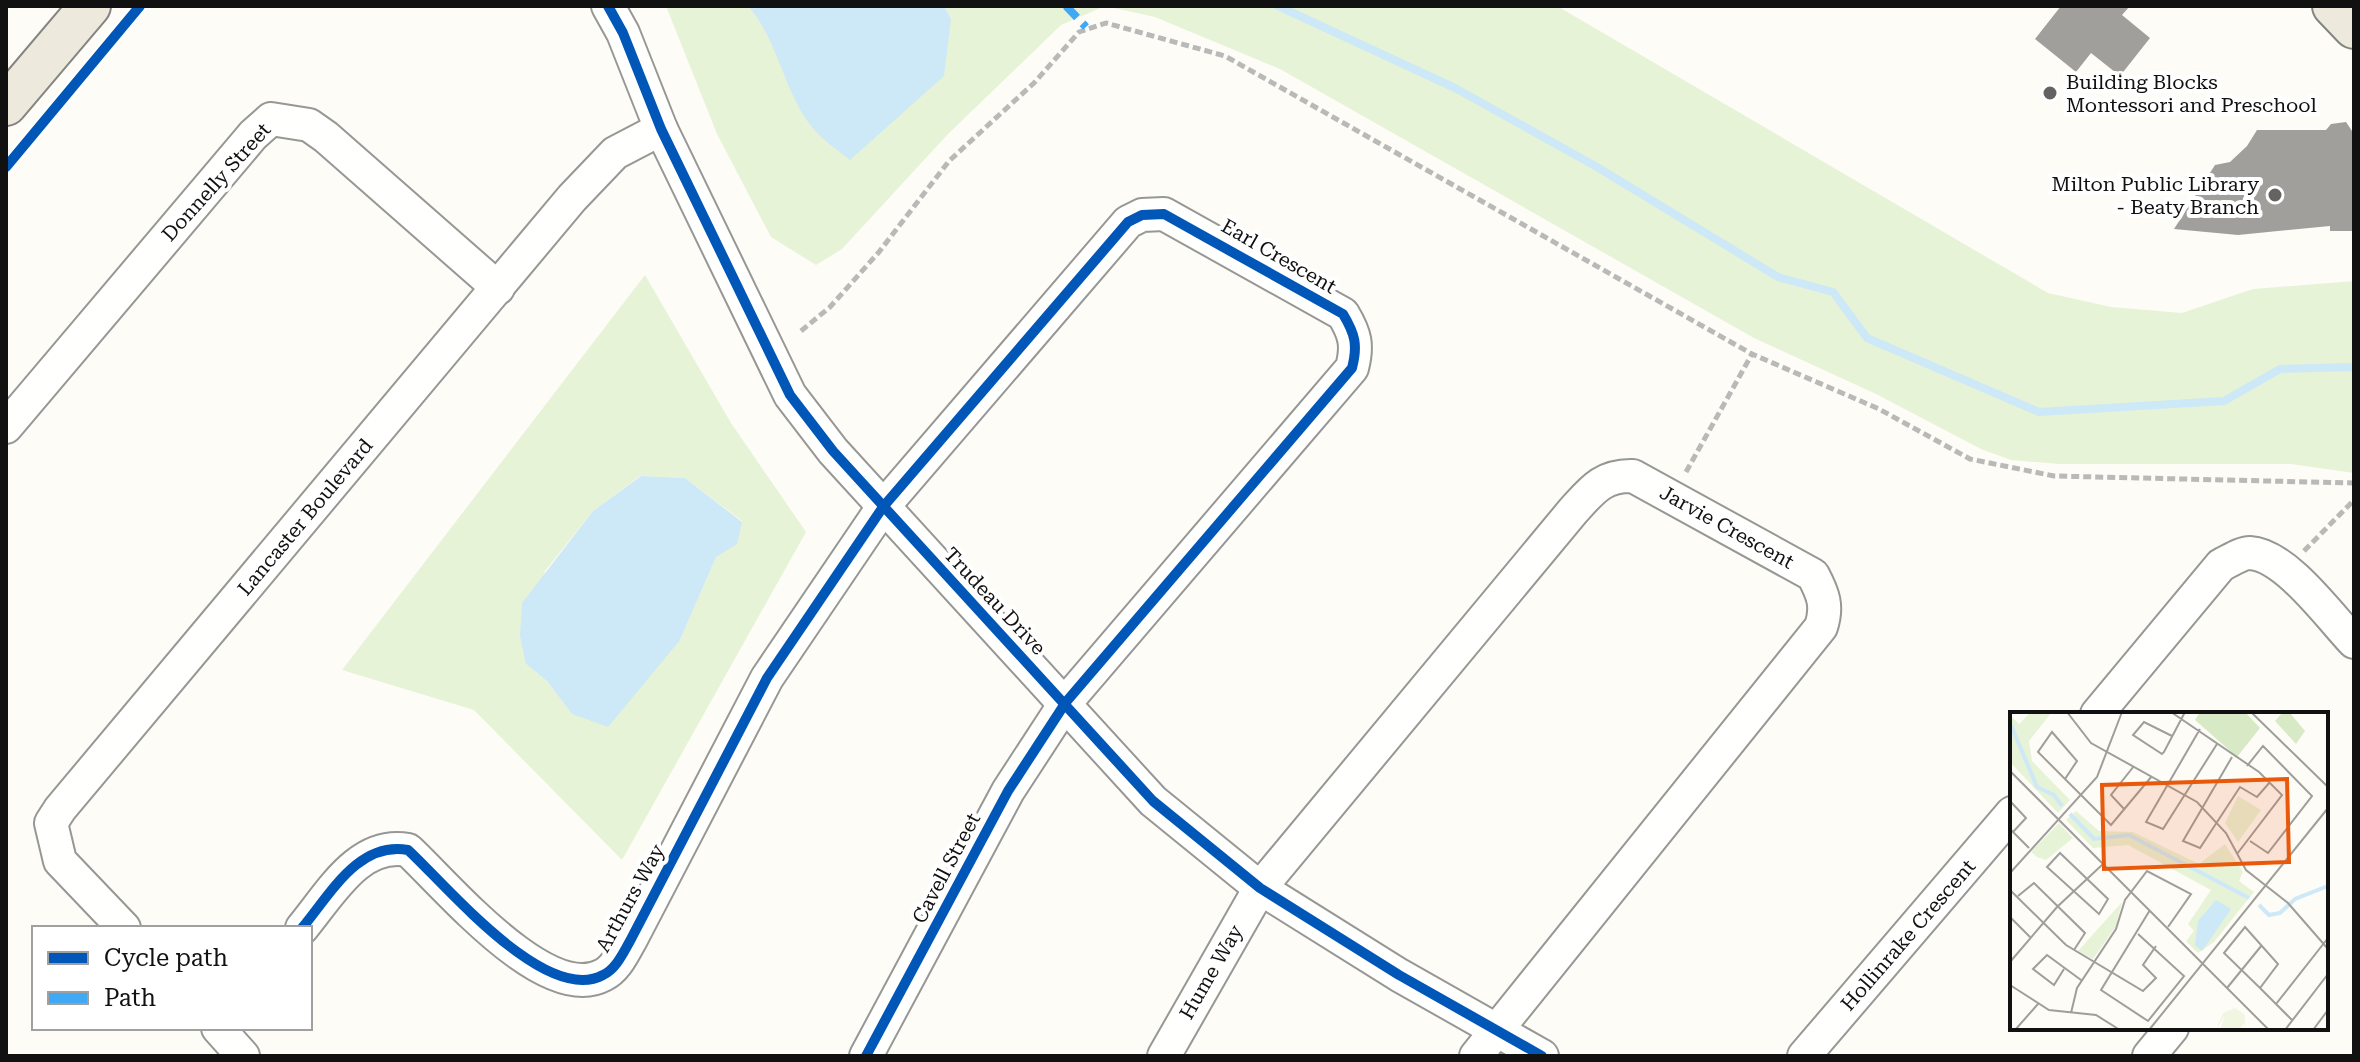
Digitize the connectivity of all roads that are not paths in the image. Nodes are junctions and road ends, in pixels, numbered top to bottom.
1 (90, 6) edge
2 (608, 6) edge
3 (2333, 6) edge
4 (2354, 28) edge
5 (6, 105) edge
6 (661, 129) junction
7 (498, 288) junction
8 (6, 427) edge
9 (883, 507) junction
10 (2354, 642) edge
11 (1066, 702) junction
12 (2099, 712) edge
13 (2010, 815) edge
14 (1260, 888) junction
15 (122, 926) edge
16 (304, 926) edge
17 (1496, 1029) junction
18 (220, 1030) edge
19 (2170, 1030) edge
20 (243, 1056) edge
21 (866, 1056) edge
22 (1164, 1056) edge
23 (1476, 1056) edge
24 (1542, 1056) edge
25 (1804, 1056) edge
26 (2149, 1056) edge

1 - 5 main road
2 - 6 street, Trudeau Drive
3 - 4 main road
6 - 7 street, Lancaster Boulevard
6 - 9 street, Trudeau Drive
7 - 8 street, Donnelly Street
7 - 15 street, Lancaster Boulevard
9 - 11 street, Trudeau Drive
9 - 11 street, Earl Crescent
9 - 16 street, Arthurs Way
10 - 12 street
11 - 14 street, Trudeau Drive
11 - 21 street, Cavell Street
13 - 25 street, Hollinrake Crescent
14 - 17 street, Trudeau Drive
14 - 17 street, Jarvie Crescent
14 - 22 street, Hume Way
17 - 23 street, Jarvie Crescent
17 - 24 street, Trudeau Drive
18 - 20 street
19 - 26 street

